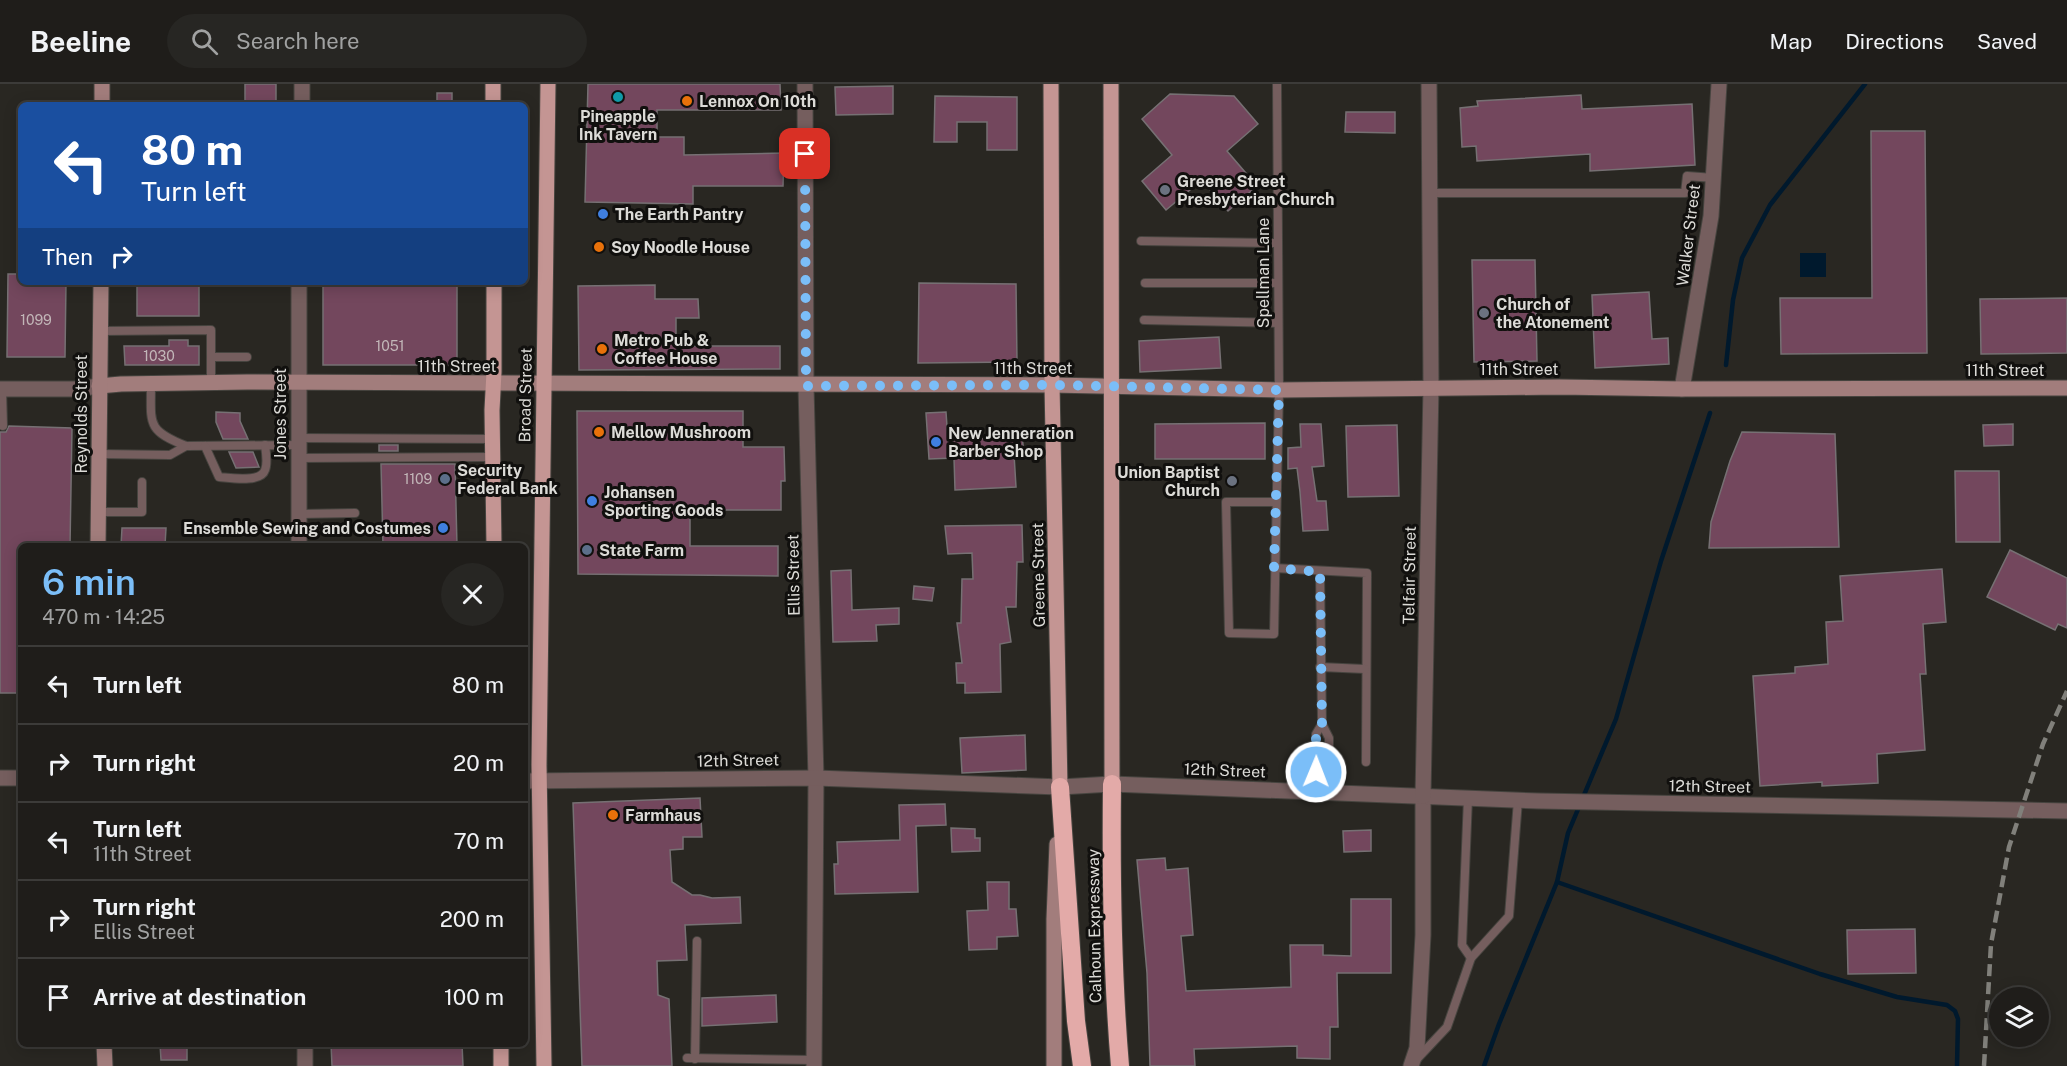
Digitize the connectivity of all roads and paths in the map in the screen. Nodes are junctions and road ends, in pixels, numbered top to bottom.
1 (102, 84) edge
2 (302, 84) edge
3 (493, 84) edge
4 (548, 84) edge
5 (805, 84) edge
6 (1050, 84) edge
7 (1111, 84) edge
8 (1277, 84) edge
9 (1429, 84) edge
10 (1719, 84) edge
11 (102, 102) edge
12 (302, 102) edge
13 (493, 102) edge
14 (1714, 178) junction
15 (1428, 193) junction
16 (1141, 241) dead end
17 (1278, 243) junction
18 (1145, 283) dead end
19 (1278, 283) junction
20 (100, 285) edge
21 (299, 285) edge
22 (494, 285) edge
23 (1144, 320) dead end
24 (1278, 323) junction
25 (100, 331) junction
26 (211, 357) junction
27 (247, 357) dead end
28 (151, 383) junction
29 (212, 383) junction
30 (298, 384) junction
31 (494, 384) junction
32 (543, 384) junction
33 (1052, 385) junction
34 (99, 386) junction
35 (806, 386) junction
36 (1110, 386) junction
37 (1431, 387) junction
38 (2067, 388) edge
39 (1, 389) edge
40 (1682, 389) junction
41 (1279, 390) junction
42 (3, 426) dead end
43 (493, 439) junction
44 (265, 445) junction
45 (186, 446) junction
46 (205, 446) junction
47 (298, 447) junction
48 (99, 454) junction
49 (493, 457) junction
50 (142, 482) dead end
51 (1275, 502) junction
52 (99, 512) junction
53 (355, 513) dead end
54 (298, 514) junction
55 (98, 543) edge
56 (299, 543) edge
57 (494, 543) edge
58 (1274, 568) junction
59 (1320, 572) junction
60 (1320, 667) junction
61 (1365, 669) junction
62 (1322, 724) junction
63 (1366, 762) dead end
64 (0, 778) edge
65 (18, 778) edge
66 (816, 778) junction
67 (532, 781) edge
68 (1112, 784) junction
69 (1059, 787) junction
70 (1322, 792) junction
71 (1423, 796) junction
72 (1468, 798) junction
73 (1518, 800) junction
74 (2067, 811) edge
75 (697, 941) dead end
76 (1471, 958) junction
77 (104, 1047) edge
78 (305, 1047) edge
79 (501, 1047) edge
80 (766, 1063) edge
81 (814, 1063) edge
82 (1412, 1065) edge
83 (105, 1066) edge
84 (305, 1066) edge
85 (501, 1066) edge
86 (544, 1066) edge
87 (1053, 1066) edge
88 (1082, 1066) edge
89 (1120, 1066) edge

1 - 11 main road
2 - 12 street
3 - 13 main road
4 - 32 main road, Broad Street
5 - 35 street, Ellis Street
6 - 33 main road, Greene Street
7 - 36 main road
8 - 17 lane, Spellman Lane
9 - 15 street, Telfair Street
10 - 14 street, Walker Street
14 - 15 lane
14 - 40 street, Walker Street
15 - 37 street, Telfair Street
16 - 17 lane
17 - 19 lane, Spellman Lane
18 - 19 lane
19 - 24 lane, Spellman Lane
20 - 25 main road, Reynolds Street
21 - 30 street, Jones Street
22 - 31 main road, Broad Street
23 - 24 lane
24 - 41 lane, Spellman Lane
25 - 26 lane
25 - 34 main road, Reynolds Street
26 - 27 lane
26 - 29 lane
28 - 29 main road, 11th Street
28 - 34 main road, 11th Street
28 - 45 lane
29 - 30 main road, 11th Street
30 - 31 main road, 11th Street
30 - 47 street, Jones Street
31 - 32 main road, 11th Street
31 - 43 main road, Broad Street
32 - 35 main road, 11th Street
32 - 67 main road, Broad Street
33 - 35 main road, 11th Street
33 - 36 main road, 11th Street
33 - 69 main road, Greene Street
34 - 39 street, 11th Street
34 - 48 main road, Reynolds Street
35 - 66 street, Ellis Street
36 - 41 main road, 11th Street
36 - 68 main road
37 - 40 main road, 11th Street
37 - 41 main road, 11th Street
37 - 71 street, Telfair Street
38 - 40 main road, 11th Street
39 - 42 lane
41 - 51 lane, Spellman Lane
43 - 47 lane
43 - 49 main road, Broad Street
44 - 46 lane
44 - 46 lane
44 - 47 lane
45 - 46 lane
45 - 48 lane
47 - 49 lane
47 - 54 street, Jones Street
48 - 52 main road, Reynolds Street
49 - 57 main road, Broad Street
50 - 52 lane
51 - 58 lane, Spellman Lane
51 - 58 lane, Spellman Lane
52 - 55 main road, Reynolds Street
53 - 54 lane
54 - 56 street, Jones Street
58 - 59 lane
59 - 60 lane
59 - 61 lane
60 - 61 lane
60 - 62 lane
61 - 63 lane
62 - 70 lane
62 - 70 lane
64 - 65 street
66 - 67 street, 12th Street
66 - 69 street, 12th Street
66 - 81 street, Ellis Street
67 - 86 main road, Broad Street
68 - 69 street, 12th Street
68 - 70 street, 12th Street
68 - 89 highway, Calhoun Expressway
69 - 87 main road, Greene Street
69 - 88 highway, Calhoun Expressway
70 - 71 street, 12th Street
71 - 72 street, 12th Street
71 - 82 street, Telfair Street
72 - 73 street, 12th Street
72 - 76 lane
73 - 74 street, 12th Street
73 - 76 lane
75 - 80 lane
76 - 82 lane
77 - 83 main road
78 - 84 street
79 - 85 main road
80 - 81 lane

